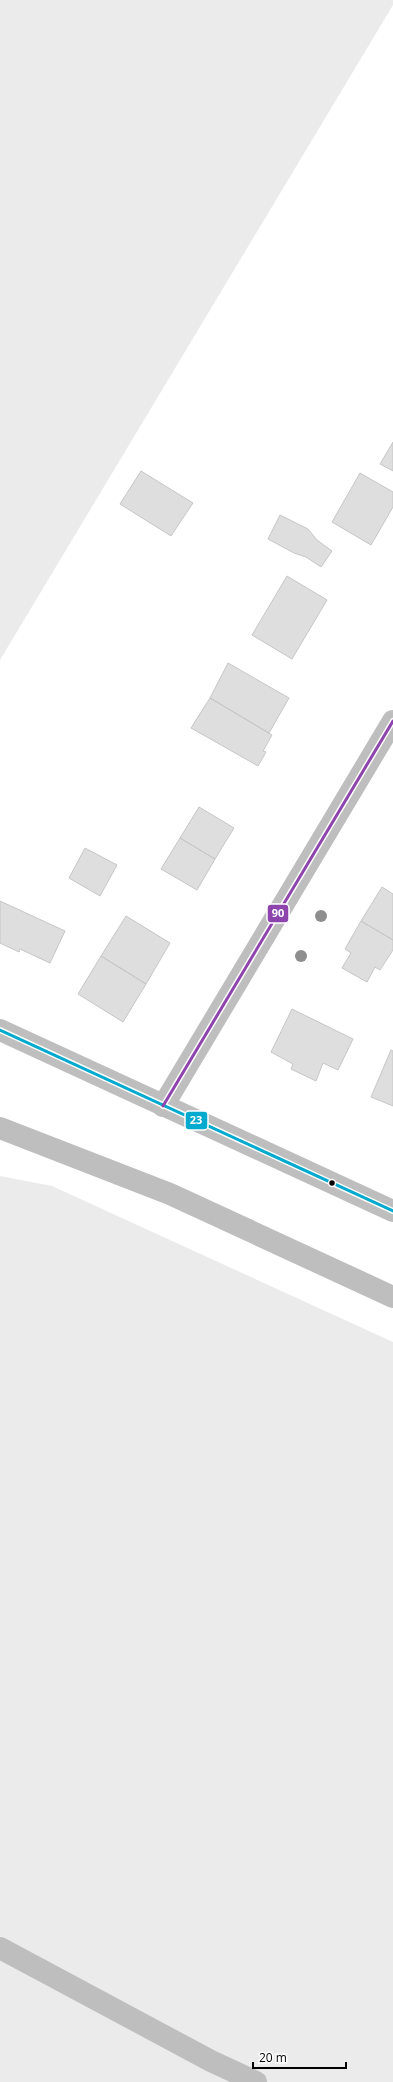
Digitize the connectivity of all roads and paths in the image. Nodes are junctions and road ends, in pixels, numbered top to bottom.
1 (393, 721) edge
2 (0, 1030) edge
3 (163, 1106) junction
4 (0, 1128) edge
5 (393, 1211) edge
6 (393, 1298) edge
7 (0, 1948) edge
8 (256, 2082) edge

1 - 3 street
2 - 3 street
3 - 5 street
4 - 6 street
7 - 8 street

